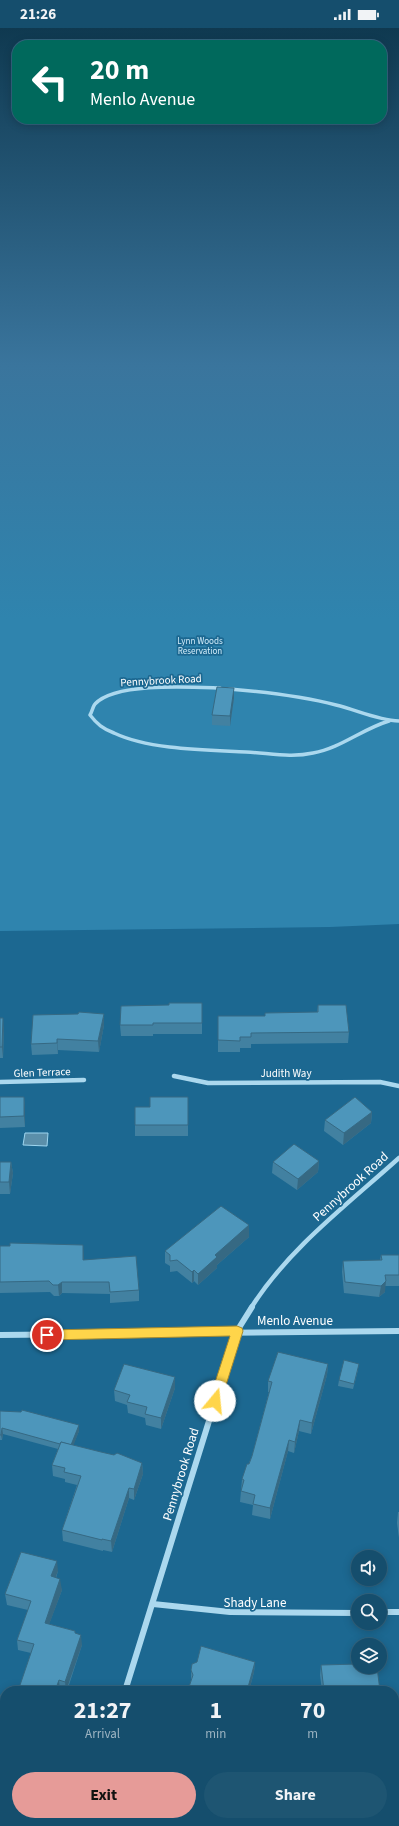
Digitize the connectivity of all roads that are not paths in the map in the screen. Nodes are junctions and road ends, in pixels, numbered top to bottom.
1 (389, 721) junction
2 (399, 721) edge
3 (174, 1076) dead end
4 (84, 1080) dead end
5 (0, 1082) edge
6 (399, 1086) edge
7 (399, 1158) edge
8 (237, 1331) junction
9 (399, 1331) edge
10 (0, 1335) edge
11 (153, 1604) junction
12 (351, 1612) edge
13 (387, 1612) edge
14 (399, 1612) edge
15 (127, 1686) edge

1 - 1 street, Pennybrook Road
1 - 2 street, Pennybrook Road
3 - 6 street, Judith Way
4 - 5 street, Glen Terrace
7 - 8 street, Pennybrook Road
8 - 9 street, Menlo Avenue
8 - 10 street, Menlo Avenue
8 - 11 street, Pennybrook Road
11 - 12 street, Shady Lane
11 - 15 street, Pennybrook Road
13 - 14 street

